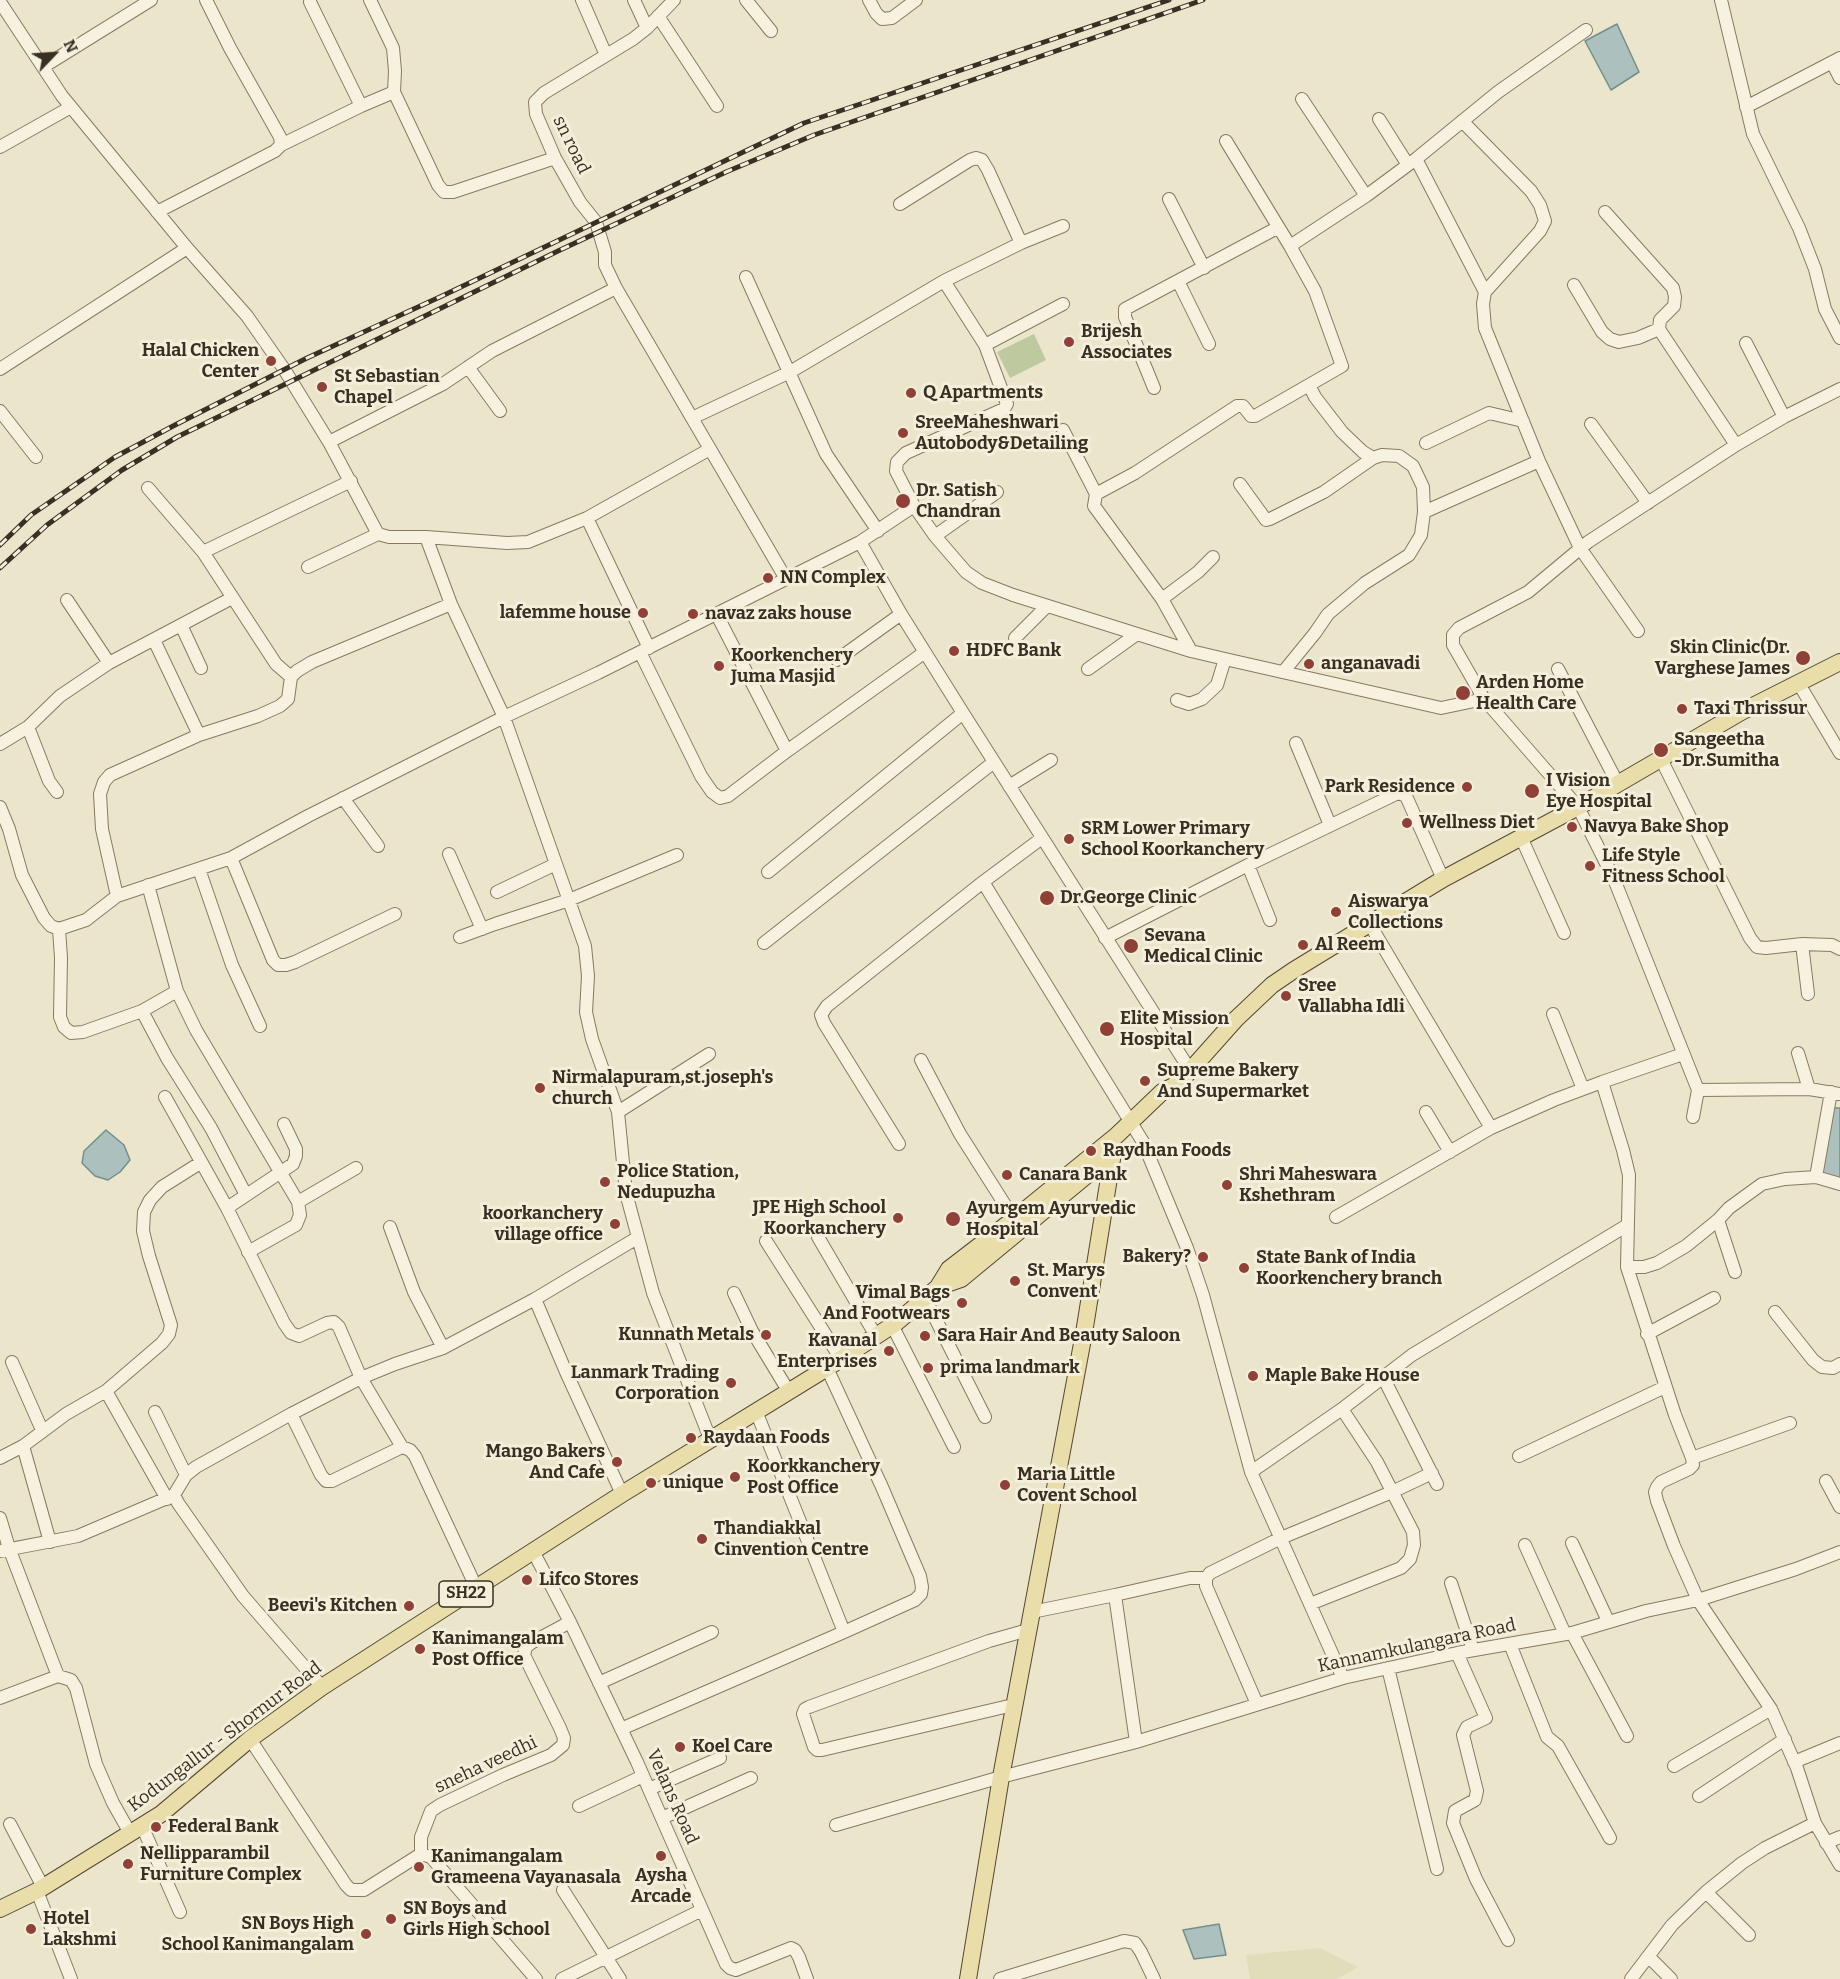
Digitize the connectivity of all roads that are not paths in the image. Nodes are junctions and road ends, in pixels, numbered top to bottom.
1 (151, 0) edge
2 (207, 0) edge
3 (370, 0) edge
4 (582, 0) edge
5 (634, 0) edge
6 (674, 0) edge
7 (746, 0) edge
8 (869, 0) edge
9 (916, 0) edge
10 (1721, 0) edge
11 (0, 2) edge
12 (310, 2) dead end
13 (658, 16) junction
14 (647, 28) junction
15 (1586, 30) dead end
16 (771, 31) dead end
17 (606, 55) junction
18 (1836, 60) edge
19 (43, 67) junction
20 (1840, 78) edge
21 (394, 92) junction
22 (1302, 99) dead end
23 (361, 106) junction
24 (717, 106) dead end
25 (71, 107) junction
26 (1746, 107) junction
27 (1379, 118) dead end
28 (1462, 121) junction
29 (1226, 141) dead end
30 (281, 146) junction
31 (0, 147) edge
32 (555, 158) junction
33 (1412, 162) junction
34 (1366, 196) junction
35 (1169, 199) dead end
36 (900, 204) dead end
37 (157, 212) junction
38 (1605, 212) dead end
39 (1063, 226) dead end
40 (1277, 228) junction
41 (1021, 243) junction
42 (1290, 246) junction
43 (187, 248) junction
44 (1204, 268) junction
45 (746, 277) dead end
46 (944, 281) junction
47 (1178, 281) junction
48 (1574, 285) dead end
49 (616, 288) junction
50 (1485, 292) junction
51 (1063, 304) dead end
52 (1659, 329) junction
53 (1840, 338) edge
54 (1746, 343) dead end
55 (1209, 344) dead end
56 (986, 345) junction
57 (468, 367) junction
58 (0, 369) edge
59 (790, 372) junction
60 (1309, 385) junction
61 (1154, 388) dead end
62 (1840, 389) edge
63 (500, 411) dead end
64 (1784, 417) junction
65 (2, 418) edge
66 (692, 418) junction
67 (1522, 422) junction
68 (1591, 424) dead end
69 (1064, 430) dead end
70 (329, 442) junction
71 (1426, 443) dead end
72 (1736, 445) junction
73 (710, 449) junction
74 (36, 458) dead end
75 (1373, 458) junction
76 (1539, 461) junction
77 (351, 481) junction
78 (1240, 484) dead end
79 (148, 489) dead end
80 (998, 492) dead end
81 (1096, 494) junction
82 (1648, 503) junction
83 (914, 506) junction
84 (1424, 512) junction
85 (587, 518) junction
86 (878, 531) junction
87 (378, 534) junction
88 (935, 536) junction
89 (426, 537) junction
90 (860, 542) junction
91 (1580, 548) junction
92 (203, 552) junction
93 (1214, 558) dead end
94 (308, 567) dead end
95 (786, 579) junction
96 (232, 598) junction
97 (1162, 599) junction
98 (67, 600) dead end
99 (451, 604) junction
100 (1047, 606) junction
101 (901, 614) junction
102 (717, 615) junction
103 (181, 625) junction
104 (1638, 631) dead end
105 (1137, 634) junction
106 (1015, 638) dead end
107 (154, 640) junction
108 (644, 650) junction
109 (1191, 651) junction
110 (925, 652) junction
111 (1225, 659) junction
112 (837, 660) dead end
113 (1840, 662) edge
114 (110, 663) junction
115 (201, 669) dead end
116 (1088, 669) dead end
117 (1558, 669) dead end
118 (1284, 671) junction
119 (291, 677) junction
120 (1799, 684) junction
121 (1484, 699) junction
122 (1177, 700) dead end
123 (963, 713) junction
124 (504, 717) junction
125 (28, 727) junction
126 (199, 735) junction
127 (1296, 743) dead end
128 (0, 744) edge
129 (787, 751) junction
130 (1840, 753) edge
131 (1661, 759) junction
132 (1052, 760) dead end
133 (994, 762) junction
134 (1618, 784) junction
135 (1009, 786) junction
136 (57, 792) dead end
137 (343, 798) junction
138 (0, 807) edge
139 (1578, 807) junction
140 (1330, 825) junction
141 (1521, 837) junction
142 (1042, 838) junction
143 (378, 846) dead end
144 (449, 854) dead end
145 (677, 855) dead end
146 (231, 858) junction
147 (556, 864) junction
148 (1248, 865) junction
149 (200, 869) junction
150 (768, 872) dead end
151 (1443, 879) junction
152 (983, 882) junction
153 (148, 885) junction
154 (497, 892) dead end
155 (117, 896) junction
156 (569, 900) junction
157 (395, 914) dead end
158 (1270, 920) dead end
159 (1369, 923) junction
160 (59, 929) junction
161 (482, 929) junction
162 (1564, 933) dead end
163 (460, 937) dead end
164 (1105, 938) junction
165 (764, 943) dead end
166 (1802, 944) junction
167 (1840, 948) edge
168 (177, 991) junction
169 (1808, 994) dead end
170 (142, 1011) junction
171 (1554, 1014) dead end
172 (260, 1026) dead end
173 (1798, 1053) dead end
174 (709, 1054) dead end
175 (1683, 1054) junction
176 (921, 1060) dead end
177 (1190, 1070) junction
178 (1602, 1082) junction
179 (1583, 1089) junction
180 (1809, 1089) junction
181 (1698, 1090) junction
182 (1835, 1093) edge
183 (165, 1097) dead end
184 (618, 1112) junction
185 (1426, 1112) dead end
186 (1693, 1117) dead end
187 (284, 1124) dead end
188 (1491, 1128) junction
189 (1138, 1132) junction
190 (899, 1144) dead end
191 (1115, 1144) junction
192 (1450, 1152) junction
193 (200, 1163) junction
194 (356, 1168) dead end
195 (281, 1172) junction
196 (1816, 1178) junction
197 (1840, 1184) edge
198 (246, 1195) junction
199 (298, 1202) junction
200 (226, 1208) junction
201 (1336, 1217) dead end
202 (1014, 1219) junction
203 (1718, 1220) junction
204 (1626, 1226) junction
205 (390, 1227) dead end
206 (637, 1238) junction
207 (818, 1238) dead end
208 (766, 1241) dead end
209 (248, 1252) junction
210 (1626, 1268) junction
211 (1735, 1272) dead end
212 (932, 1292) junction
213 (734, 1293) dead end
214 (1714, 1298) dead end
215 (535, 1299) junction
216 (1774, 1312) dead end
217 (892, 1325) junction
218 (1647, 1334) junction
219 (876, 1336) junction
220 (444, 1348) junction
221 (12, 1362) dead end
222 (834, 1364) junction
223 (1840, 1364) edge
224 (1383, 1377) junction
225 (361, 1378) junction
226 (1665, 1387) junction
227 (106, 1391) junction
228 (789, 1392) junction
229 (1342, 1409) junction
230 (155, 1412) dead end
231 (756, 1412) junction
232 (291, 1414) junction
233 (985, 1417) dead end
234 (1790, 1423) dead end
235 (42, 1430) junction
236 (711, 1441) junction
237 (23, 1446) junction
238 (402, 1447) junction
239 (954, 1447) dead end
240 (1519, 1456) dead end
241 (0, 1458) edge
242 (1692, 1458) junction
243 (1251, 1472) junction
244 (186, 1474) junction
245 (1826, 1480) dead end
246 (1392, 1492) junction
247 (622, 1494) junction
248 (171, 1497) junction
249 (1840, 1508) edge
250 (0, 1518) edge
251 (1281, 1538) junction
252 (51, 1542) junction
253 (1572, 1543) dead end
254 (1526, 1545) dead end
255 (4, 1550) edge
256 (533, 1551) junction
257 (1840, 1552) edge
258 (1206, 1578) junction
259 (1451, 1582) dead end
260 (476, 1587) junction
261 (1114, 1595) junction
262 (1698, 1600) junction
263 (1310, 1604) junction
264 (1032, 1612) junction
265 (1608, 1621) junction
266 (570, 1622) junction
267 (1028, 1630) junction
268 (712, 1632) dead end
269 (844, 1632) junction
270 (1569, 1634) junction
271 (1510, 1644) junction
272 (1473, 1650) junction
273 (1457, 1653) junction
274 (1388, 1668) junction
275 (58, 1676) junction
276 (1342, 1678) junction
277 (599, 1683) junction
278 (322, 1687) junction
279 (0, 1698) edge
280 (1257, 1704) junction
281 (1013, 1705) junction
282 (1771, 1709) junction
283 (621, 1729) junction
284 (1627, 1736) dead end
285 (250, 1739) junction
286 (1785, 1739) junction
287 (1136, 1742) junction
288 (1840, 1743) edge
289 (720, 1758) dead end
290 (1794, 1762) junction
291 (1674, 1766) dead end
292 (643, 1776) junction
293 (1001, 1777) junction
294 (751, 1778) dead end
295 (649, 1789) junction
296 (1699, 1796) dead end
297 (579, 1806) dead end
298 (662, 1818) junction
299 (1815, 1823) junction
300 (10, 1824) dead end
301 (836, 1825) dead end
302 (136, 1829) junction
303 (1840, 1837) edge
304 (1610, 1839) dead end
305 (1826, 1844) junction
306 (421, 1854) junction
307 (1840, 1865) edge
308 (1437, 1869) dead end
309 (40, 1889) junction
310 (563, 1890) dead end
311 (1706, 1892) junction
312 (0, 1909) edge
313 (702, 1910) junction
314 (180, 1912) dead end
315 (1749, 1935) dead end
316 (1508, 1940) dead end
317 (1648, 1957) junction
318 (605, 1958) junction
319 (736, 1970) junction
320 (71, 1979) edge
321 (536, 1979) edge
322 (562, 1979) edge
323 (620, 1979) edge
324 (726, 1979) edge
325 (807, 1979) edge
326 (968, 1979) edge
327 (1000, 1979) edge
328 (1154, 1979) edge
329 (1631, 1979) edge
330 (1671, 1979) edge

1 - 19 street
2 - 30 street
3 - 21 street
4 - 17 street
5 - 14 street
6 - 13 street
7 - 16 street
8 - 9 street
10 - 26 street
11 - 19 street
12 - 23 street
13 - 14 street
13 - 24 street
14 - 17 street
15 - 28 street
17 - 32 street, sn road
18 - 20 street
18 - 26 street
19 - 25 street
21 - 23 street
21 - 32 street
22 - 34 street
23 - 30 street
25 - 31 street
25 - 37 street
26 - 53 street
27 - 33 street
28 - 33 street
28 - 50 street
29 - 40 street
30 - 37 street
32 - 49 street, sn road
33 - 34 street
33 - 50 street
34 - 42 street
35 - 44 street
36 - 41 street
37 - 43 street
38 - 52 street
39 - 41 street
40 - 42 street
40 - 44 street
41 - 46 street
42 - 60 street
43 - 58 street
43 - 70 street
44 - 47 street
45 - 59 street
46 - 56 street
46 - 59 street
47 - 55 street
47 - 61 street
48 - 52 street
49 - 57 street
49 - 66 street, sn road
50 - 67 street
51 - 56 street
52 - 72 street
54 - 64 street
56 - 83 street
57 - 63 street
57 - 70 street
59 - 66 street
59 - 86 street
60 - 75 street
60 - 81 street
62 - 64 street
64 - 72 street
65 - 74 street
66 - 73 street, sn road
67 - 71 street
67 - 76 street
68 - 82 street
69 - 81 street
70 - 77 street
72 - 82 street
73 - 85 street
73 - 95 street, sn road
75 - 78 street
75 - 84 street
76 - 84 street
76 - 91 street
77 - 87 street
77 - 92 street
79 - 92 street
80 - 88 street
81 - 97 street
82 - 91 street
83 - 86 street
83 - 88 street
84 - 118 street
85 - 89 street
85 - 108 street
86 - 90 street
87 - 89 street
87 - 94 street
88 - 100 street
89 - 99 street
90 - 95 street
90 - 101 street
91 - 104 street
91 - 121 street
92 - 96 street
93 - 97 street
95 - 102 street
96 - 103 street
96 - 119 street
97 - 109 street
98 - 114 street
99 - 119 street
99 - 124 street
100 - 105 street
100 - 106 street
101 - 110 street
101 - 112 street
102 - 108 street
102 - 129 street
103 - 107 street
103 - 115 street
105 - 109 street
105 - 116 street
107 - 114 street
107 - 126 street
108 - 124 street
108 - 129 street
109 - 111 street
110 - 123 street
110 - 129 street
111 - 118 street
111 - 122 street
113 - 120 main road
114 - 125 street
117 - 134 street
118 - 121 street
119 - 126 street
120 - 130 street
120 - 131 main road
121 - 139 street
123 - 133 street
123 - 150 street
124 - 137 street
124 - 147 street
125 - 128 street
125 - 136 street
126 - 155 street
127 - 140 street
131 - 134 main road
131 - 166 street
132 - 135 street
133 - 135 street
133 - 165 street
134 - 139 main road
135 - 142 street
137 - 143 street
137 - 146 street
138 - 160 street
139 - 141 main road
139 - 175 street
140 - 148 street
140 - 151 street
141 - 151 main road
141 - 162 street
142 - 152 street
142 - 164 street
144 - 161 street
145 - 156 street
146 - 149 street
146 - 157 street
147 - 154 street
147 - 156 street
148 - 158 street
148 - 164 street
149 - 153 street
149 - 172 street
151 - 159 main road
152 - 189 street
152 - 190 street
153 - 155 street
153 - 168 street
155 - 160 street
156 - 161 street
156 - 184 street
159 - 177 main road
159 - 188 street
160 - 170 street
161 - 163 street
164 - 177 street
166 - 167 street
166 - 169 street
168 - 170 street
168 - 195 street
170 - 198 street
171 - 179 street
173 - 180 street
174 - 184 street
175 - 178 street
175 - 181 street
176 - 202 street
177 - 189 main road
178 - 179 street
178 - 204 street
179 - 188 street
180 - 181 street
180 - 182 street
181 - 186 street
182 - 196 street
183 - 193 street
184 - 206 street
185 - 192 street
187 - 195 street
188 - 192 street
189 - 191 main road
189 - 243 street
191 - 202 main road, Kodungallur - Shornur Road / SH22
191 - 212 main road
191 - 264 main road
192 - 201 street
193 - 200 street
193 - 227 street
194 - 199 street
195 - 198 street
195 - 199 street
196 - 197 street
196 - 203 street
198 - 200 street
199 - 209 street
200 - 209 street
202 - 212 main road, Kodungallur - Shornur Road / SH22
203 - 210 street
203 - 211 street
204 - 210 street
204 - 224 street
205 - 220 street
206 - 215 street
206 - 236 street
207 - 219 street
208 - 222 street
209 - 225 street
210 - 218 street
212 - 217 main road, Kodungallur - Shornur Road / SH22
212 - 233 street
213 - 228 street
214 - 218 street
215 - 220 street
215 - 247 street
216 - 223 street
217 - 219 main road, Kodungallur - Shornur Road / SH22
217 - 239 street
218 - 226 street
219 - 222 main road, Kodungallur - Shornur Road / SH22
220 - 225 street
221 - 235 street
222 - 228 main road, Kodungallur - Shornur Road / SH22
222 - 269 street
224 - 229 street
224 - 246 street
225 - 232 street
225 - 238 street
226 - 240 street
226 - 242 street
227 - 235 street
227 - 248 street
228 - 231 main road, Kodungallur - Shornur Road / SH22
229 - 243 street
229 - 246 street
230 - 244 street
231 - 236 main road, Kodungallur - Shornur Road / SH22
231 - 269 street
232 - 238 street
232 - 244 street
234 - 242 street
235 - 237 street
236 - 247 main road, Kodungallur - Shornur Road / SH22
237 - 241 street
237 - 252 street
238 - 260 street
242 - 262 street
243 - 251 street
244 - 248 street
245 - 249 street
246 - 251 street
246 - 263 street
247 - 256 main road, Kodungallur - Shornur Road / SH22
248 - 252 street
248 - 278 street
250 - 255 street
251 - 258 street
251 - 263 street
252 - 255 street
253 - 265 street
254 - 270 street
255 - 275 street
256 - 260 main road, Kodungallur - Shornur Road / SH22
256 - 266 street, Velans Road
257 - 262 street, Kannamkulangara Road
258 - 261 street
258 - 280 street
259 - 272 street
260 - 278 main road, Kodungallur - Shornur Road / SH22
261 - 264 street
261 - 287 street
262 - 265 street, Kannamkulangara Road
262 - 282 street
263 - 276 street
264 - 267 main road
265 - 270 street, Kannamkulangara Road
266 - 277 street, Velans Road
266 - 306 street, sneha veedhi
267 - 281 main road
267 - 281 street
268 - 277 street
269 - 283 street
270 - 271 street, Kannamkulangara Road
270 - 284 street
271 - 272 street, Kannamkulangara Road
271 - 304 street
272 - 273 street, Kannamkulangara Road
273 - 274 street, Kannamkulangara Road
273 - 316 street
274 - 276 street, Kannamkulangara Road
274 - 308 street
275 - 279 street
275 - 302 street
276 - 280 street, Kannamkulangara Road
277 - 283 street, Velans Road
278 - 285 main road, Kodungallur - Shornur Road / SH22
280 - 287 street, Kannamkulangara Road
281 - 293 main road
282 - 286 street
282 - 291 street
283 - 292 street, Velans Road
285 - 302 main road, Kodungallur - Shornur Road / SH22
285 - 306 street
286 - 290 street
286 - 296 street
287 - 293 street, Kannamkulangara Road
288 - 290 street
289 - 295 street
290 - 299 street
292 - 295 street, Velans Road
292 - 297 street
293 - 301 street, Kannamkulangara Road
293 - 326 main road
294 - 298 street
295 - 298 street, Velans Road
298 - 313 street, Velans Road
299 - 305 street
299 - 311 street
300 - 309 street
302 - 309 main road, Kodungallur - Shornur Road / SH22
302 - 314 street
303 - 305 street
305 - 307 street
306 - 321 street
309 - 312 main road, Kodungallur - Shornur Road / SH22
309 - 320 street
310 - 318 street
311 - 315 street
311 - 317 street
313 - 318 street
313 - 319 street, Velans Road
317 - 329 street
317 - 330 street
318 - 322 street
318 - 323 street
319 - 324 street
319 - 325 street
327 - 328 street

